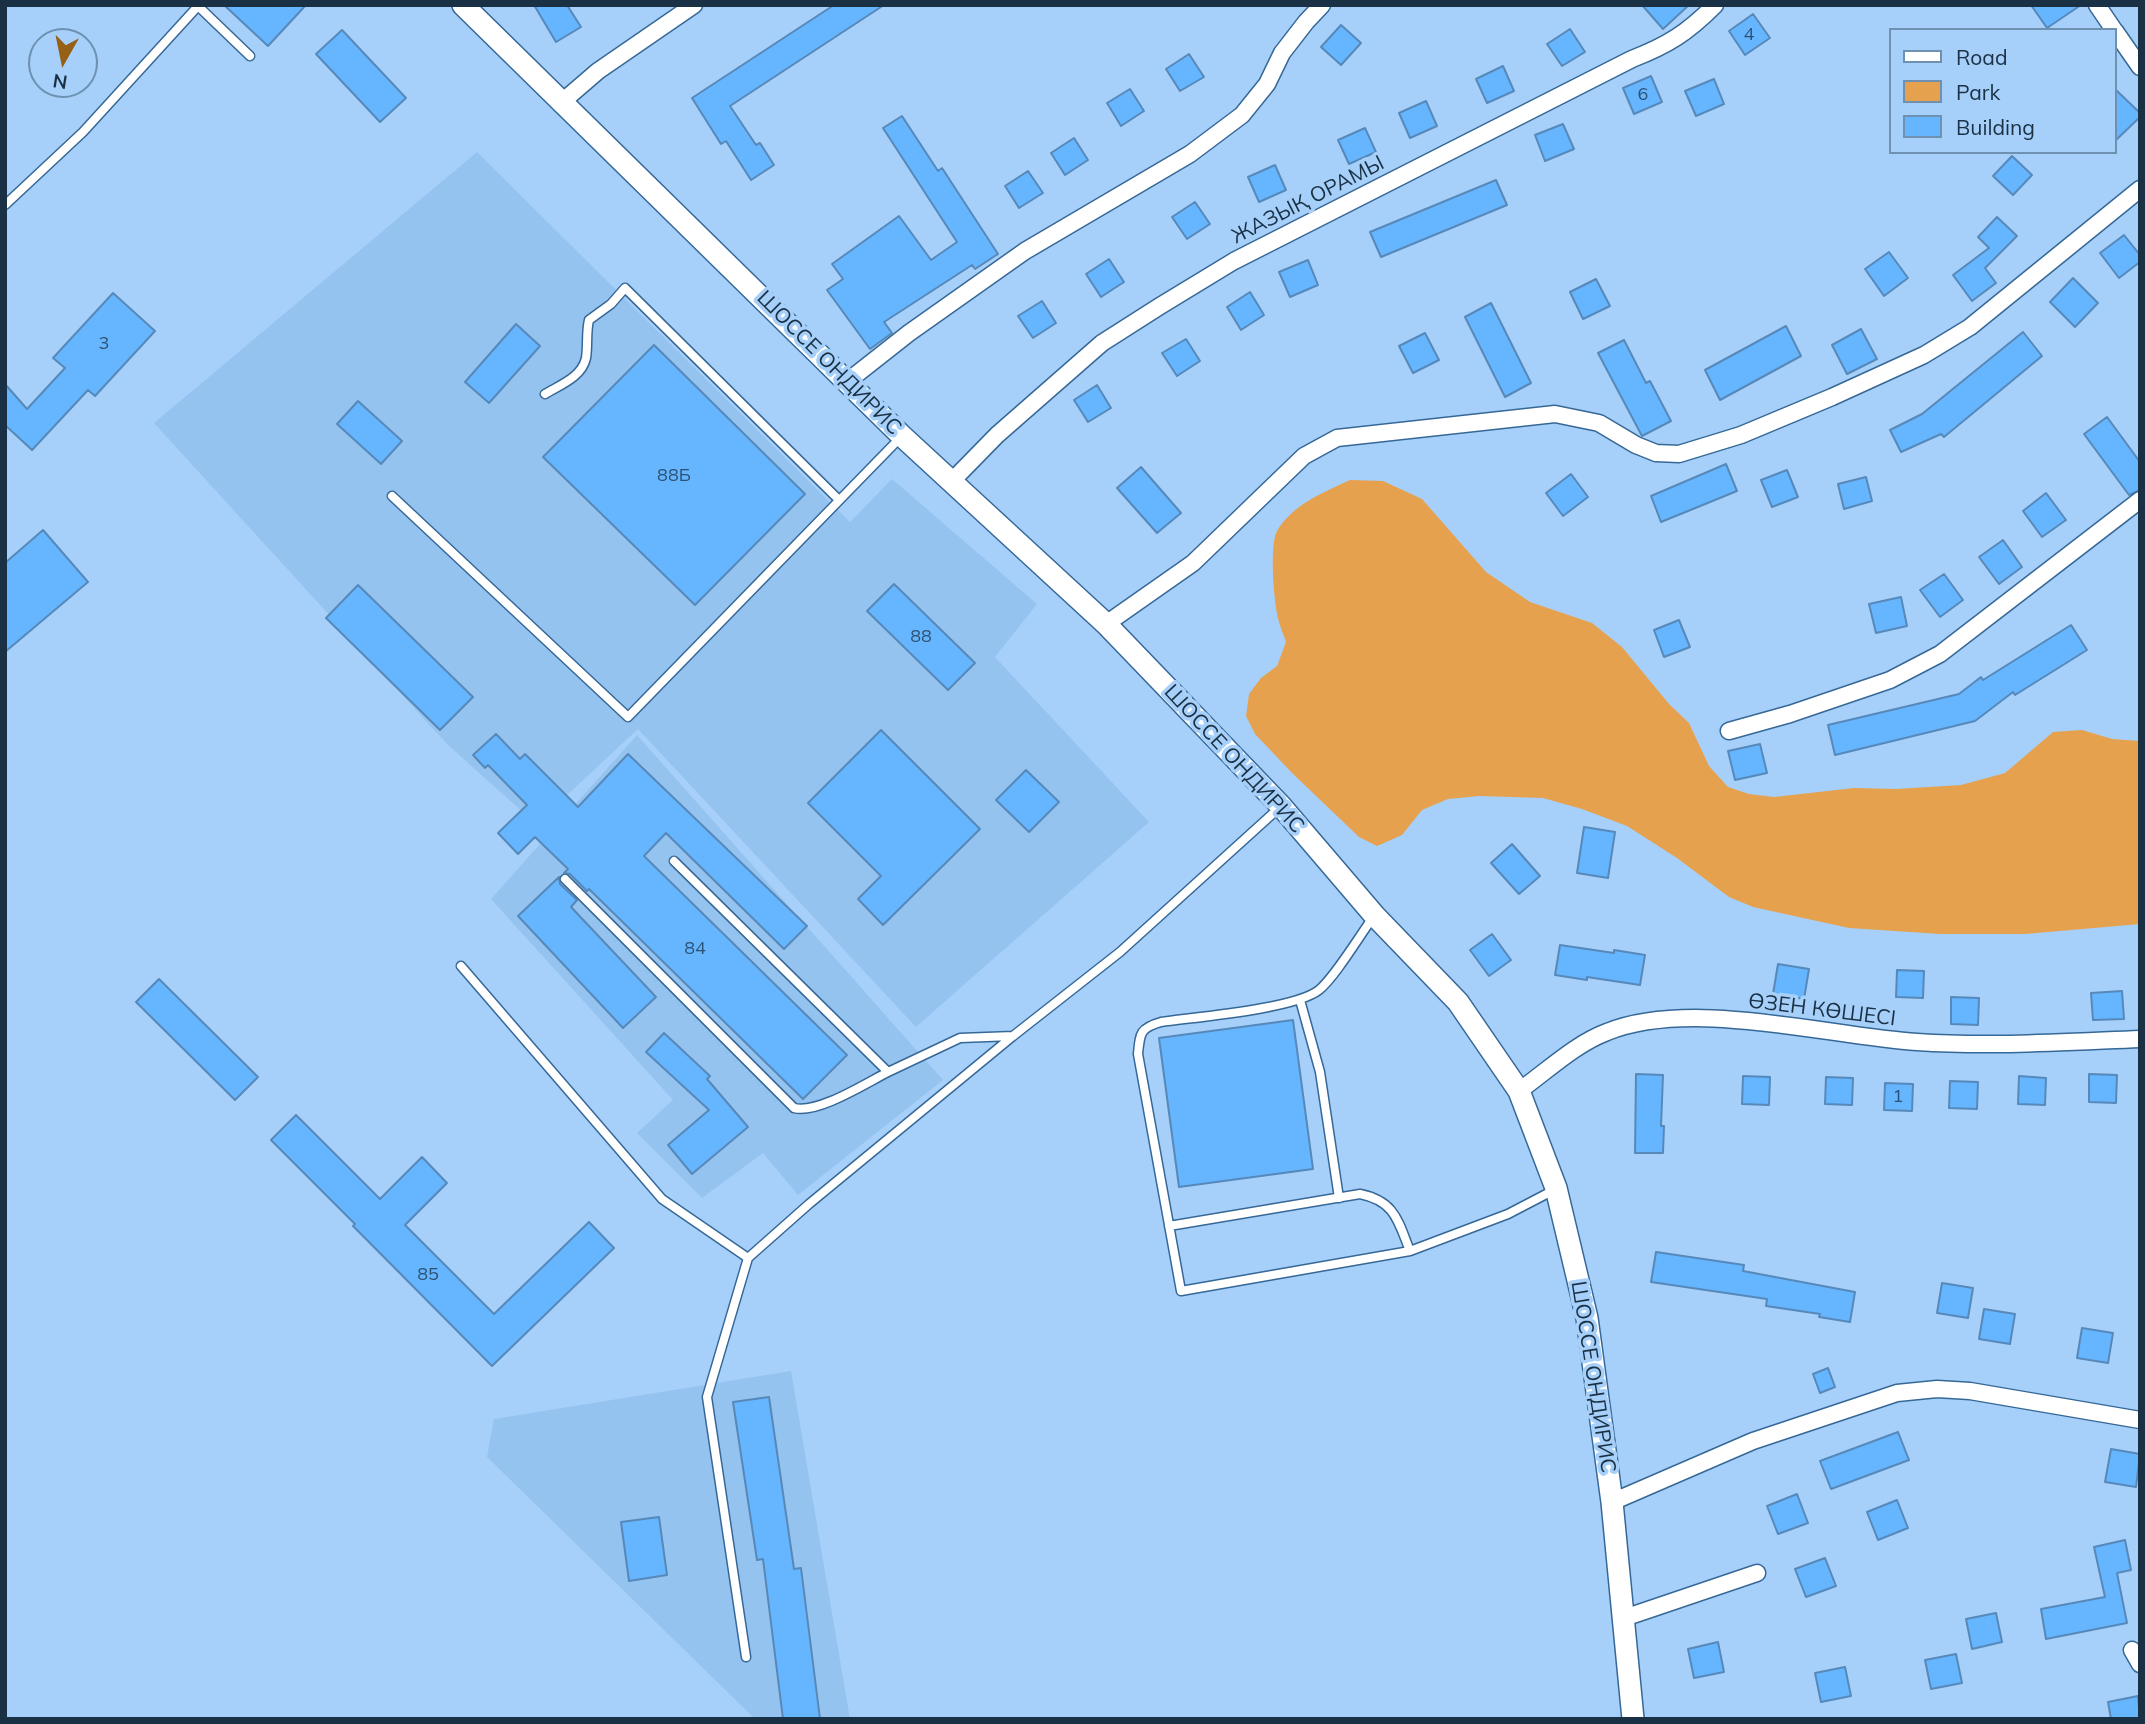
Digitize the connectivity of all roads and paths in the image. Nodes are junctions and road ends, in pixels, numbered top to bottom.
1 (463, 5) edge
2 (694, 5) edge
3 (1322, 5) edge
4 (1715, 5) edge
5 (2097, 5) edge
6 (199, 6) edge
7 (2114, 28) edge
8 (2117, 33) edge
9 (250, 56) dead end
10 (2140, 67) edge
11 (562, 102) junction
12 (2140, 189) edge
13 (8, 200) edge
14 (848, 382) junction
15 (545, 394) dead end
16 (902, 436) junction
17 (952, 481) junction
18 (392, 496) dead end
19 (839, 500) junction
20 (2140, 500) edge
21 (1106, 624) junction
22 (1729, 731) dead end
23 (1281, 806) junction
24 (674, 861) dead end
25 (565, 879) dead end
26 (1375, 916) junction
27 (461, 966) dead end
28 (1300, 1000) junction
29 (1013, 1036) junction
30 (2140, 1039) edge
31 (888, 1072) junction
32 (1519, 1091) junction
33 (1556, 1188) junction
34 (1339, 1198) junction
35 (1169, 1226) junction
36 (1410, 1251) junction
37 (748, 1258) junction
38 (2140, 1420) edge
39 (1612, 1502) junction
40 (1757, 1573) dead end
41 (1624, 1618) junction
42 (746, 1657) dead end
43 (1633, 1719) edge

1 - 11 main road, ШОССЕ ОНДИРИС
2 - 11 street
3 - 14 street
4 - 17 street, ЖАЗЫҚ ОРАМЫ
5 - 7 street
6 - 9 lane
6 - 13 lane
8 - 10 street
11 - 14 main road, ШОССЕ ОНДИРИС
12 - 21 street
14 - 16 main road, ШОССЕ ОНДИРИС
15 - 19 lane
16 - 17 main road, ШОССЕ ОНДИРИС
16 - 19 lane
17 - 21 main road, ШОССЕ ОНДИРИС
18 - 19 lane
20 - 22 street
21 - 23 main road, ШОССЕ ОНДИРИС
23 - 26 main road, ШОССЕ ОНДИРИС
23 - 29 lane
24 - 31 lane
25 - 31 lane
26 - 28 lane
26 - 32 main road, ШОССЕ ОНДИРИС
27 - 37 lane
28 - 34 lane
28 - 35 lane
29 - 31 lane
29 - 37 lane
30 - 32 street, ӨЗЕН КӨШЕСІ
32 - 33 main road, ШОССЕ ОНДИРИС
33 - 36 lane
33 - 39 main road, ШОССЕ ОНДИРИС
34 - 35 lane
34 - 36 lane
35 - 36 lane
37 - 42 lane
38 - 39 street
39 - 41 main road, ШОССЕ ОНДИРИС
40 - 41 street
41 - 43 main road, ШОССЕ ОНДИРИС

